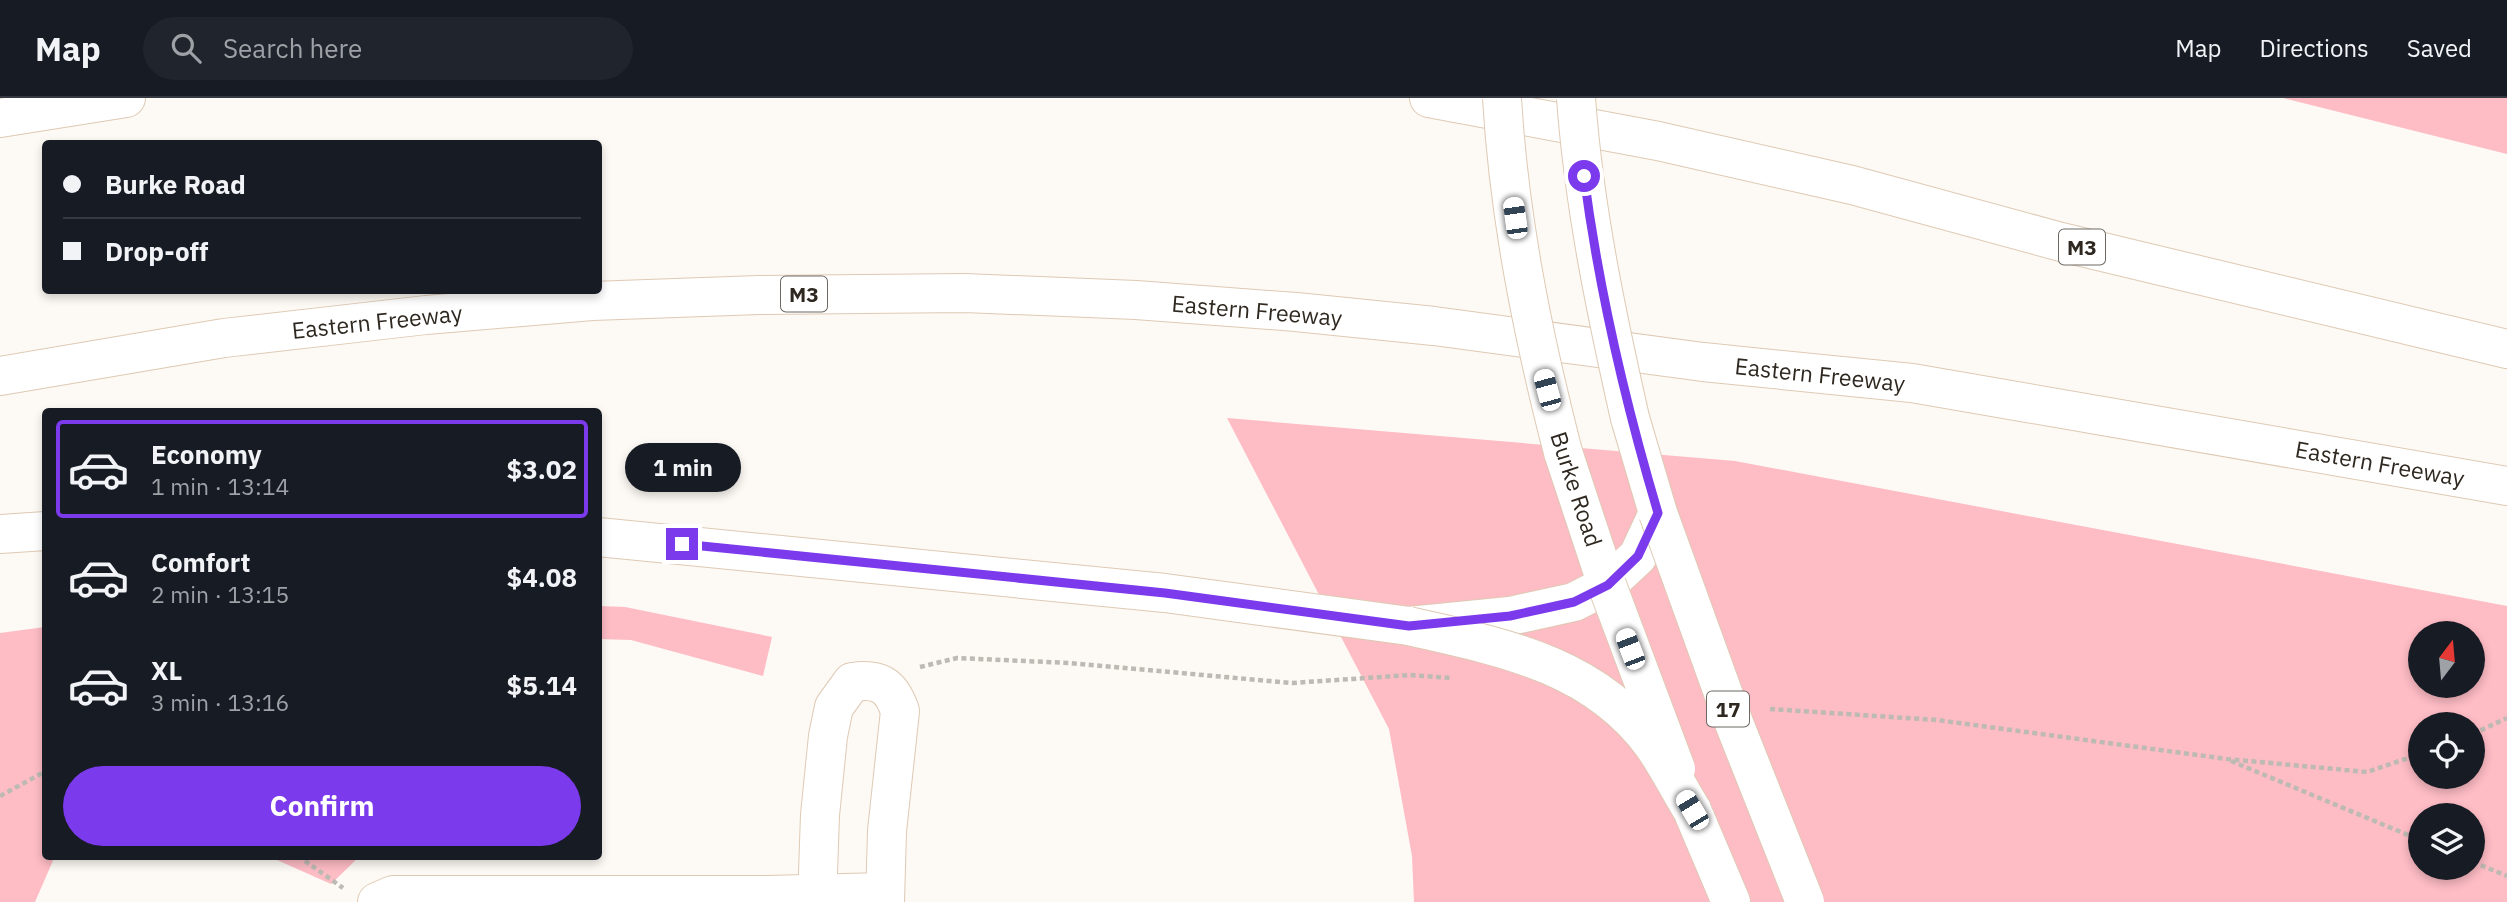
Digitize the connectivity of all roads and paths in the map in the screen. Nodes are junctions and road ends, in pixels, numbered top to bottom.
1 (126, 98) edge
2 (1429, 98) edge
3 (1502, 98) edge
4 (1576, 98) edge
5 (0, 118) edge
6 (2507, 349) edge
7 (0, 376) edge
8 (2507, 486) edge
9 (1658, 513) junction
10 (42, 531) edge
11 (0, 534) edge
12 (602, 537) edge
13 (1608, 585) junction
14 (1409, 626) junction
15 (2507, 718) edge
16 (2485, 728) edge
17 (2227, 759) dead end
18 (42, 773) edge
19 (0, 796) edge
20 (1692, 810) junction
21 (2408, 835) edge
22 (304, 860) edge
23 (2485, 867) edge
24 (2507, 876) edge
25 (361, 896) edge
26 (884, 897) edge
27 (816, 899) edge
28 (1731, 902) edge
29 (1805, 902) edge

1 - 5 main road
2 - 6 main road, M3
3 - 13 main road, Burke Road, bridge
4 - 9 main road, 17, bridge
7 - 8 main road, Eastern Freeway / M3
9 - 13 main road
9 - 29 main road, 17, bridge
10 - 11 main road
12 - 14 main road
13 - 14 main road, bridge
13 - 20 main road, Burke Road, bridge
14 - 20 main road, bridge
15 - 16 path
17 - 21 path
18 - 19 path
20 - 28 main road, Burke Road
22 - 25 path
23 - 24 path
25 - 27 main road
26 - 27 main road
26 - 27 main road

